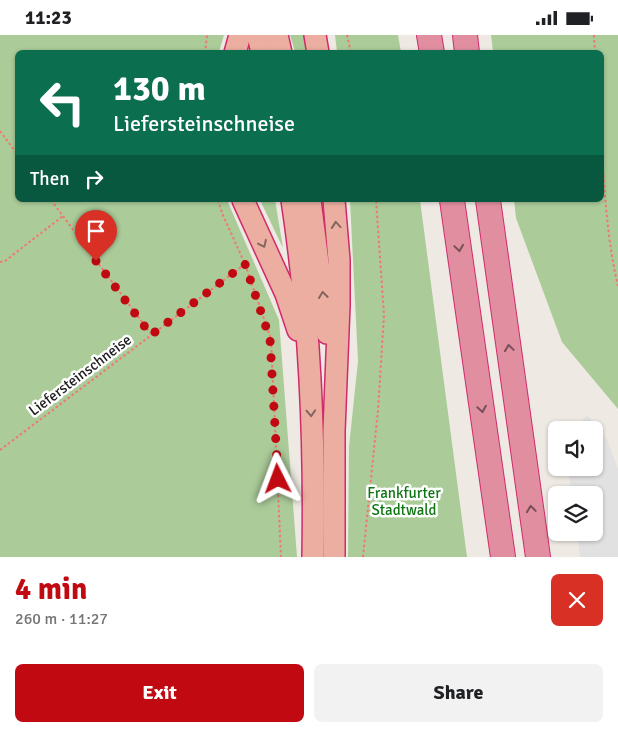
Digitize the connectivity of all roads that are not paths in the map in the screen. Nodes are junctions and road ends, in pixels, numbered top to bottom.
1 (240, 35) edge
2 (258, 35) edge
3 (277, 35) edge
4 (315, 35) edge
5 (429, 35) edge
6 (465, 35) edge
7 (236, 50) edge
8 (261, 50) edge
9 (280, 50) edge
10 (318, 50) edge
11 (432, 50) edge
12 (467, 50) edge
13 (244, 202) edge
14 (292, 202) edge
15 (310, 202) edge
16 (334, 202) edge
17 (452, 202) edge
18 (488, 202) edge
19 (309, 364) junction
20 (334, 431) junction
21 (313, 557) edge
22 (334, 557) edge
23 (503, 557) edge
24 (538, 557) edge

1 - 7 highway
2 - 8 highway
3 - 9 highway
4 - 10 highway
5 - 11 highway
6 - 12 highway
13 -> 19 highway
14 - 19 highway
20 -> 15 highway
20 -> 16 highway
17 -> 23 highway
24 -> 18 highway
19 -> 21 highway
20 - 22 highway

